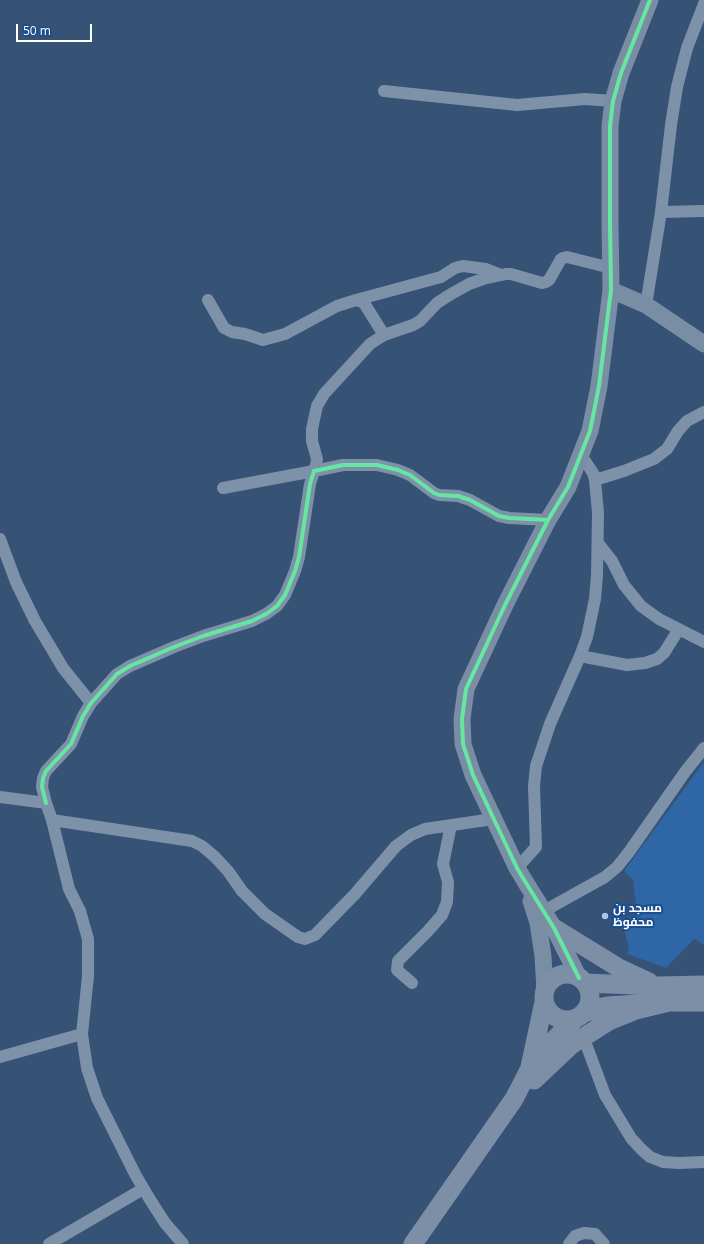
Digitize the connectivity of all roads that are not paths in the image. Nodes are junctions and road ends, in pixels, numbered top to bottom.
1 (650, 0) edge
2 (704, 4) edge
3 (384, 91) dead end
4 (613, 100) junction
5 (704, 211) edge
6 (661, 212) junction
7 (611, 268) junction
8 (501, 275) junction
9 (611, 290) junction
10 (208, 300) dead end
11 (356, 300) junction
12 (646, 305) junction
13 (384, 335) junction
14 (704, 344) edge
15 (704, 412) edge
16 (581, 455) junction
17 (314, 471) junction
18 (595, 480) junction
19 (223, 488) dead end
20 (548, 520) junction
21 (0, 539) edge
22 (598, 543) junction
23 (680, 630) junction
24 (704, 642) edge
25 (580, 656) junction
26 (91, 703) junction
27 (704, 748) edge
28 (0, 798) edge
29 (46, 803) junction
30 (493, 819) junction
31 (52, 820) junction
32 (451, 825) junction
33 (517, 868) junction
34 (526, 883) junction
35 (544, 911) junction
36 (554, 928) junction
37 (582, 981) junction
38 (412, 983) dead end
39 (704, 985) edge
40 (658, 986) junction
41 (544, 997) junction
42 (669, 1002) junction
43 (704, 1002) edge
44 (579, 1016) junction
45 (82, 1034) junction
46 (583, 1036) junction
47 (0, 1057) edge
48 (529, 1070) junction
49 (514, 1099) junction
50 (704, 1162) edge
51 (144, 1189) junction
52 (49, 1244) edge
53 (183, 1244) edge
54 (414, 1244) edge
55 (569, 1244) edge
56 (604, 1244) edge

1 - 4 street
2 - 6 street
3 - 4 street
4 - 7 street
5 - 6 street
6 - 12 street
7 - 8 street
7 - 9 street
8 - 11 street
8 - 13 street
9 - 12 street
9 - 16 street
10 - 11 street
11 - 13 street
12 - 14 street
13 - 17 street
15 - 18 street
16 - 18 street
16 - 20 street
17 - 19 street
17 - 20 street
17 - 26 street
18 - 22 street
20 - 30 street
21 - 26 street
22 - 23 street
22 - 25 street
23 - 24 street
23 - 25 street
25 - 33 street
26 - 29 street
27 - 35 street
28 - 29 street
29 - 31 street
30 - 32 street
30 - 33 street
31 - 32 street
31 - 45 street
32 - 38 street
33 - 34 street
34 - 35 street
34 - 41 street
35 - 36 street
36 - 37 street
36 - 40 main road
37 - 40 main road
37 - 41 main road
37 - 44 main road
39 - 40 main road
41 - 44 main road
41 - 48 main road
42 - 43 main road
42 - 44 main road
42 - 46 main road
44 - 48 main road
45 - 47 street
45 - 51 street
46 - 49 main road
46 - 50 street
48 - 49 main road
49 - 54 main road
51 - 52 street
51 - 53 street
55 - 56 street

